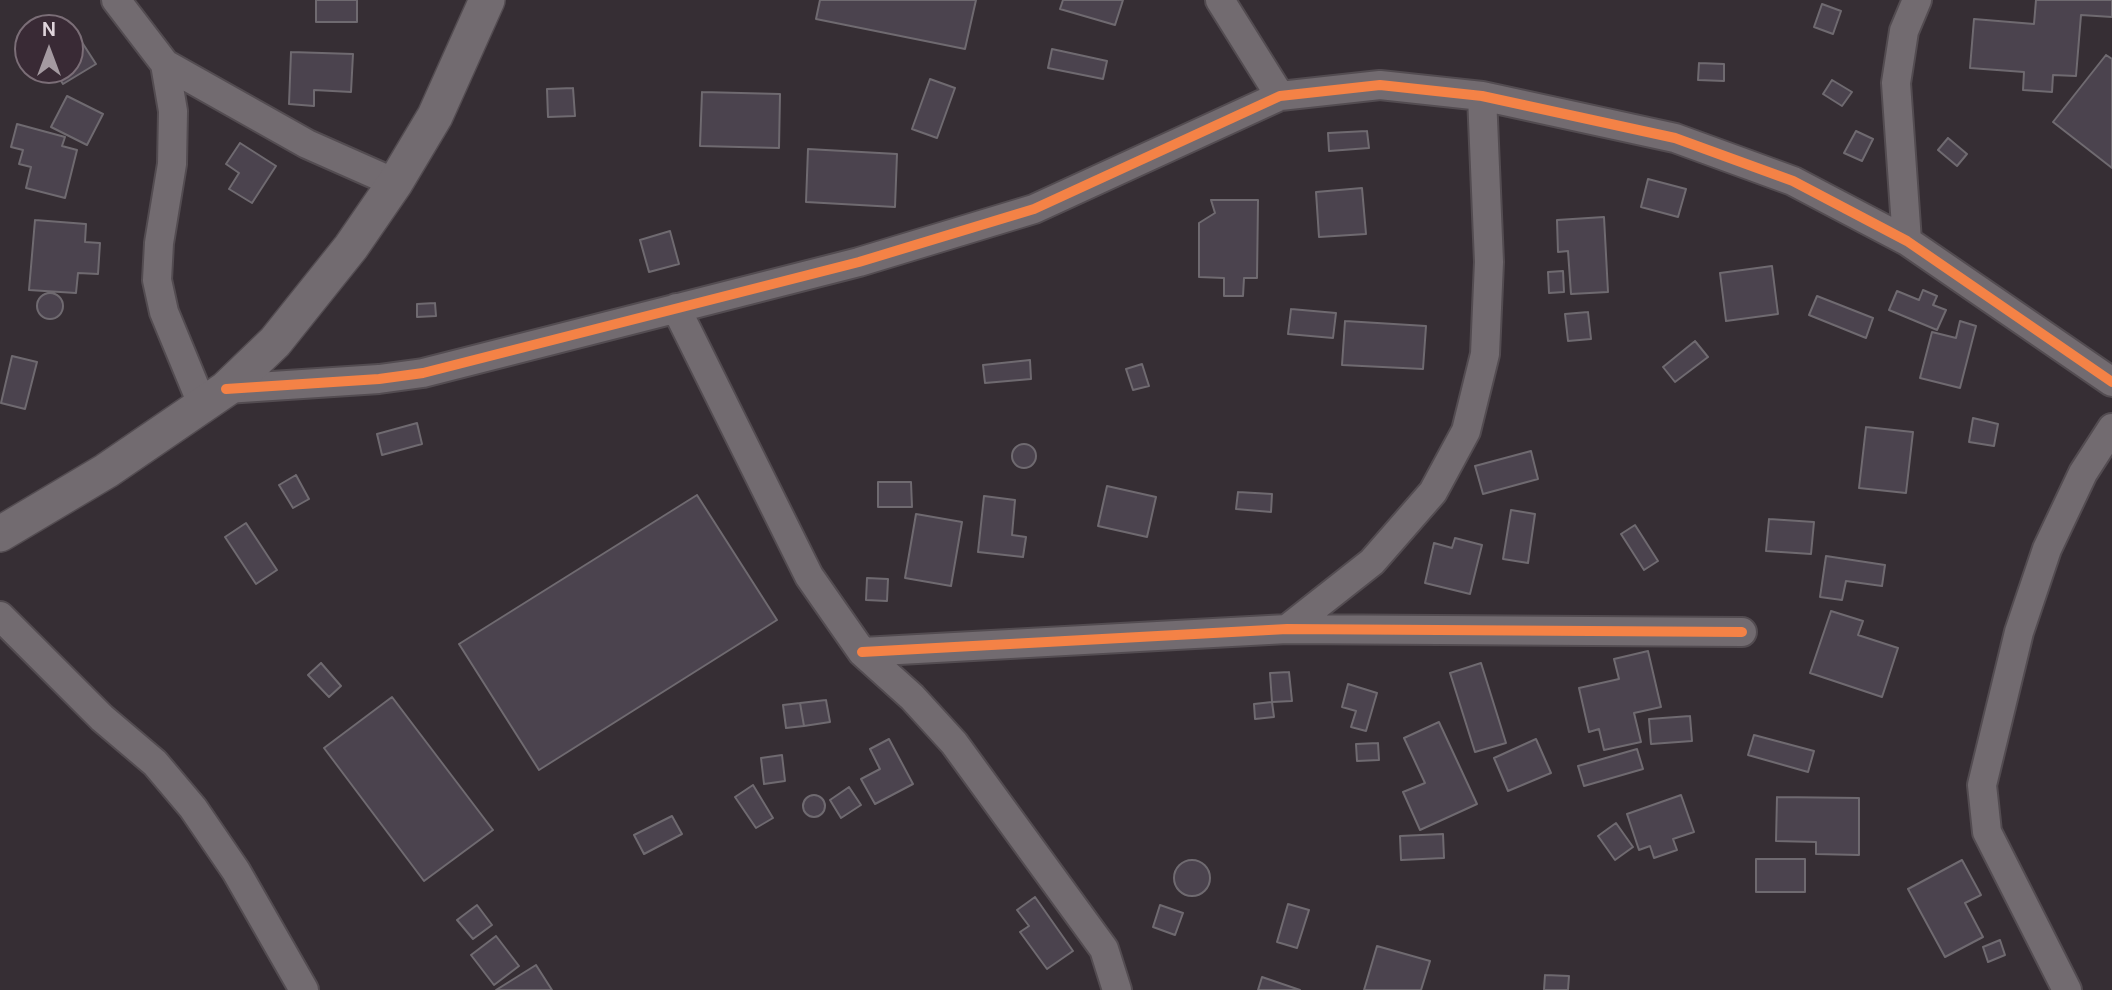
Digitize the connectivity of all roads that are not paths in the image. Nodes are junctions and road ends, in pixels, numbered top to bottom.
1 (116, 0) edge
2 (487, 0) edge
3 (1220, 0) edge
4 (1917, 0) edge
5 (165, 64) junction
6 (1280, 96) junction
7 (1482, 96) junction
8 (395, 183) junction
9 (1907, 241) junction
10 (676, 308) junction
11 (2112, 382) edge
12 (214, 397) junction
13 (2112, 428) edge
14 (0, 534) edge
15 (0, 616) edge
16 (1287, 629) junction
17 (1742, 632) dead end
18 (862, 652) junction
19 (304, 990) edge
20 (1117, 990) edge
21 (2067, 990) edge

1 - 5 street
2 - 8 street
3 - 6 street
4 - 9 street
5 - 8 street
5 - 12 street
6 - 7 street
6 - 10 street
7 - 9 street
7 - 16 street
8 - 12 street
9 - 11 street
10 - 12 street
10 - 18 street
12 - 14 street
13 - 21 street
15 - 19 street
16 - 17 street
16 - 18 street
18 - 20 street

